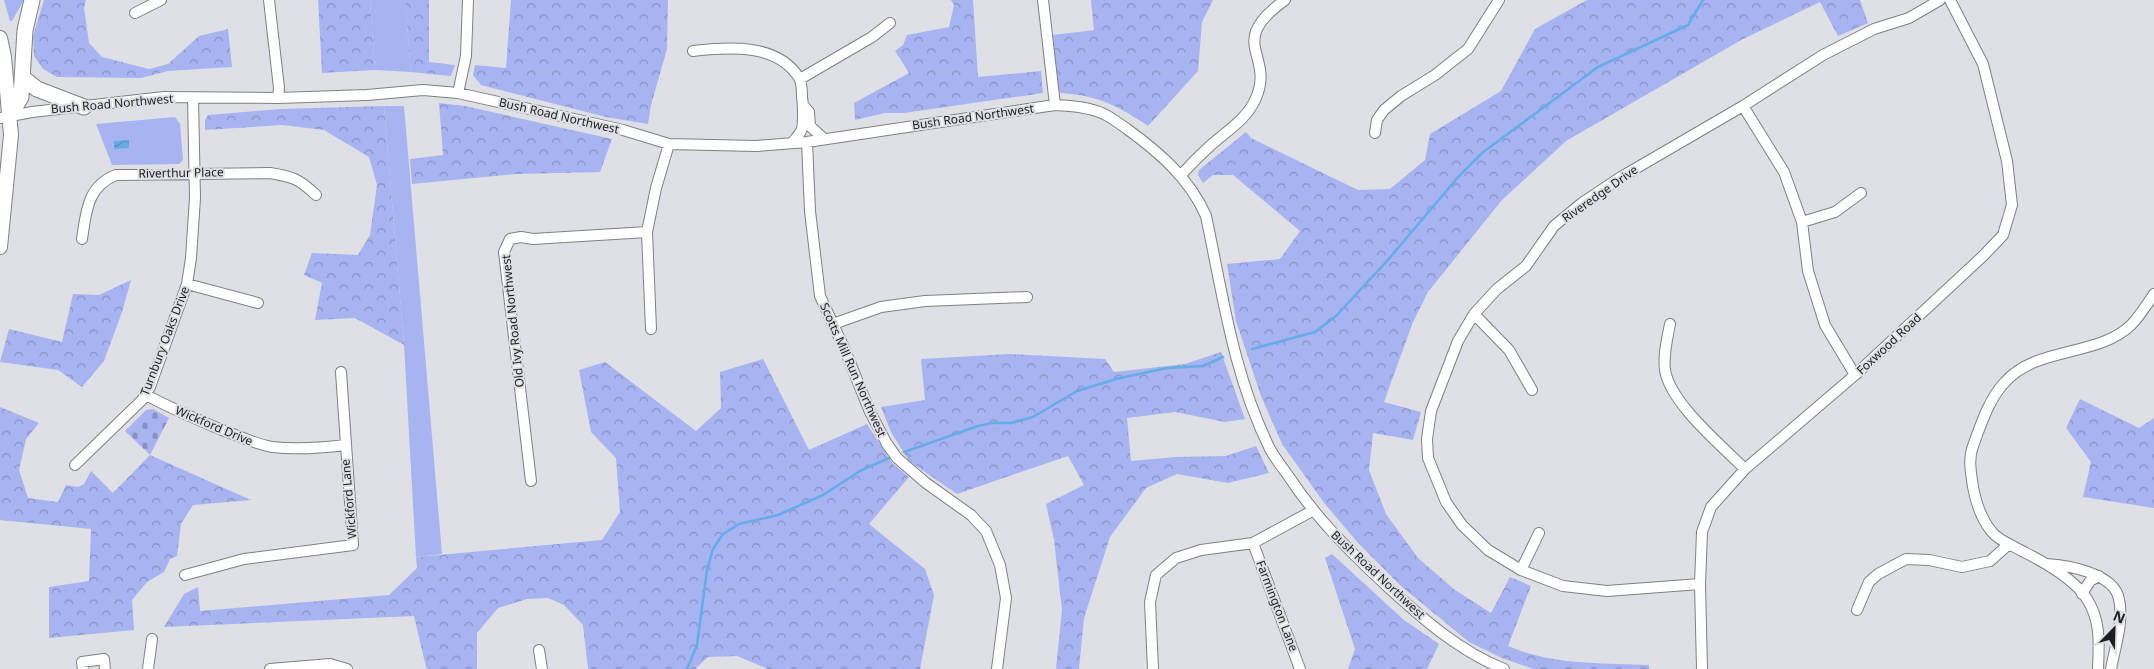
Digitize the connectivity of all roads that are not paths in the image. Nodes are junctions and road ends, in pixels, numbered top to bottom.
1 (32, 0) edge
2 (161, 0) edge
3 (269, 0) edge
4 (468, 0) edge
5 (1043, 0) edge
6 (1285, 0) edge
7 (1499, 0) edge
8 (1940, 0) edge
9 (1950, 0) edge
10 (135, 13) dead end
11 (890, 23) dead end
12 (0, 38) edge
13 (693, 51) dead end
14 (23, 78) junction
15 (800, 79) junction
16 (458, 93) junction
17 (194, 98) junction
18 (278, 98) junction
19 (1056, 105) junction
20 (84, 106) junction
21 (804, 106) junction
22 (1743, 106) junction
23 (5, 117) edge
24 (1375, 133) dead end
25 (824, 139) junction
26 (807, 142) junction
27 (792, 143) junction
28 (669, 144) junction
29 (194, 172) junction
30 (1181, 174) junction
31 (1861, 193) dead end
32 (316, 196) dead end
33 (1802, 222) junction
34 (647, 232) junction
35 (82, 239) dead end
36 (0, 247) edge
37 (187, 284) junction
38 (2154, 294) edge
39 (1027, 297) dead end
40 (258, 303) dead end
41 (1474, 314) junction
42 (833, 324) junction
43 (1670, 324) dead end
44 (651, 329) dead end
45 (341, 372) dead end
46 (1855, 375) junction
47 (1532, 390) dead end
48 (146, 395) junction
49 (345, 445) junction
50 (75, 465) dead end
51 (1745, 469) junction
52 (531, 480) dead end
53 (1312, 511) junction
54 (1539, 533) dead end
55 (1253, 543) junction
56 (2009, 544) junction
57 (2045, 563) junction
58 (1521, 570) junction
59 (185, 575) dead end
60 (2099, 576) junction
61 (1700, 584) junction
62 (2082, 594) junction
63 (1857, 610) dead end
64 (152, 639) dead end
65 (540, 650) dead end
66 (82, 669) edge
67 (105, 669) edge
68 (148, 669) edge
69 (270, 669) edge
70 (347, 669) edge
71 (542, 669) edge
72 (996, 669) edge
73 (1154, 669) edge
74 (1300, 669) edge
75 (1504, 669) edge
76 (1702, 669) edge
77 (2098, 669) edge
78 (2112, 669) edge

1 - 14 highway
2 - 10 street
3 - 18 street
4 - 16 street
5 - 19 street
6 - 30 street
7 - 24 street
8 - 22 street, Riveredge Drive
9 - 46 street, Foxwood Road
11 - 15 street
12 - 23 main road
13 - 15 street
14 - 20 highway
14 - 23 highway
15 - 21 street
16 - 18 street, Bush Road Northwest
16 - 28 street, Bush Road Northwest
17 - 18 street, Bush Road Northwest
17 - 20 street, Bush Road Northwest
17 - 29 street, Turnbury Oaks Drive
19 - 25 street, Bush Road Northwest
19 - 30 street, Bush Road Northwest
20 - 23 street, Bush Road Northwest
21 - 25 street
21 - 27 street
22 - 33 street
22 - 41 street, Riveredge Drive
23 - 36 main road
25 - 26 street, Bush Road Northwest
26 - 27 street, Bush Road Northwest
26 - 42 street, Scotts Mill Run Northwest
27 - 28 street, Bush Road Northwest
28 - 34 street
29 - 32 street, Riverthur Place
29 - 35 street, Riverthur Place
29 - 37 street, Turnbury Oaks Drive
30 - 53 street, Bush Road Northwest
31 - 33 street
33 - 46 street
34 - 44 street
34 - 52 street, Old Ivy Road Northwest
37 - 40 street
37 - 48 street, Turnbury Oaks Drive
38 - 56 street
39 - 42 street
41 - 47 street
41 - 58 street, Riveredge Drive
42 - 72 street, Scotts Mill Run Northwest
43 - 51 street
45 - 49 street, Wickford Lane
46 - 51 street, Foxwood Road
48 - 49 street, Wickford Drive
48 - 50 street, Turnbury Oaks Drive
49 - 59 street, Wickford Lane
51 - 61 street, Foxwood Road
53 - 55 street
53 - 75 street, Bush Road Northwest
54 - 58 street
55 - 73 street
55 - 74 street, Farmington Lane
56 - 57 street
56 - 63 street
57 - 60 street
57 - 62 street
58 - 61 street, Riveredge Drive
60 - 62 street
60 - 78 street
61 - 76 street, Foxwood Road
62 - 77 street
64 - 68 street
65 - 71 street
66 - 67 street
69 - 70 street

